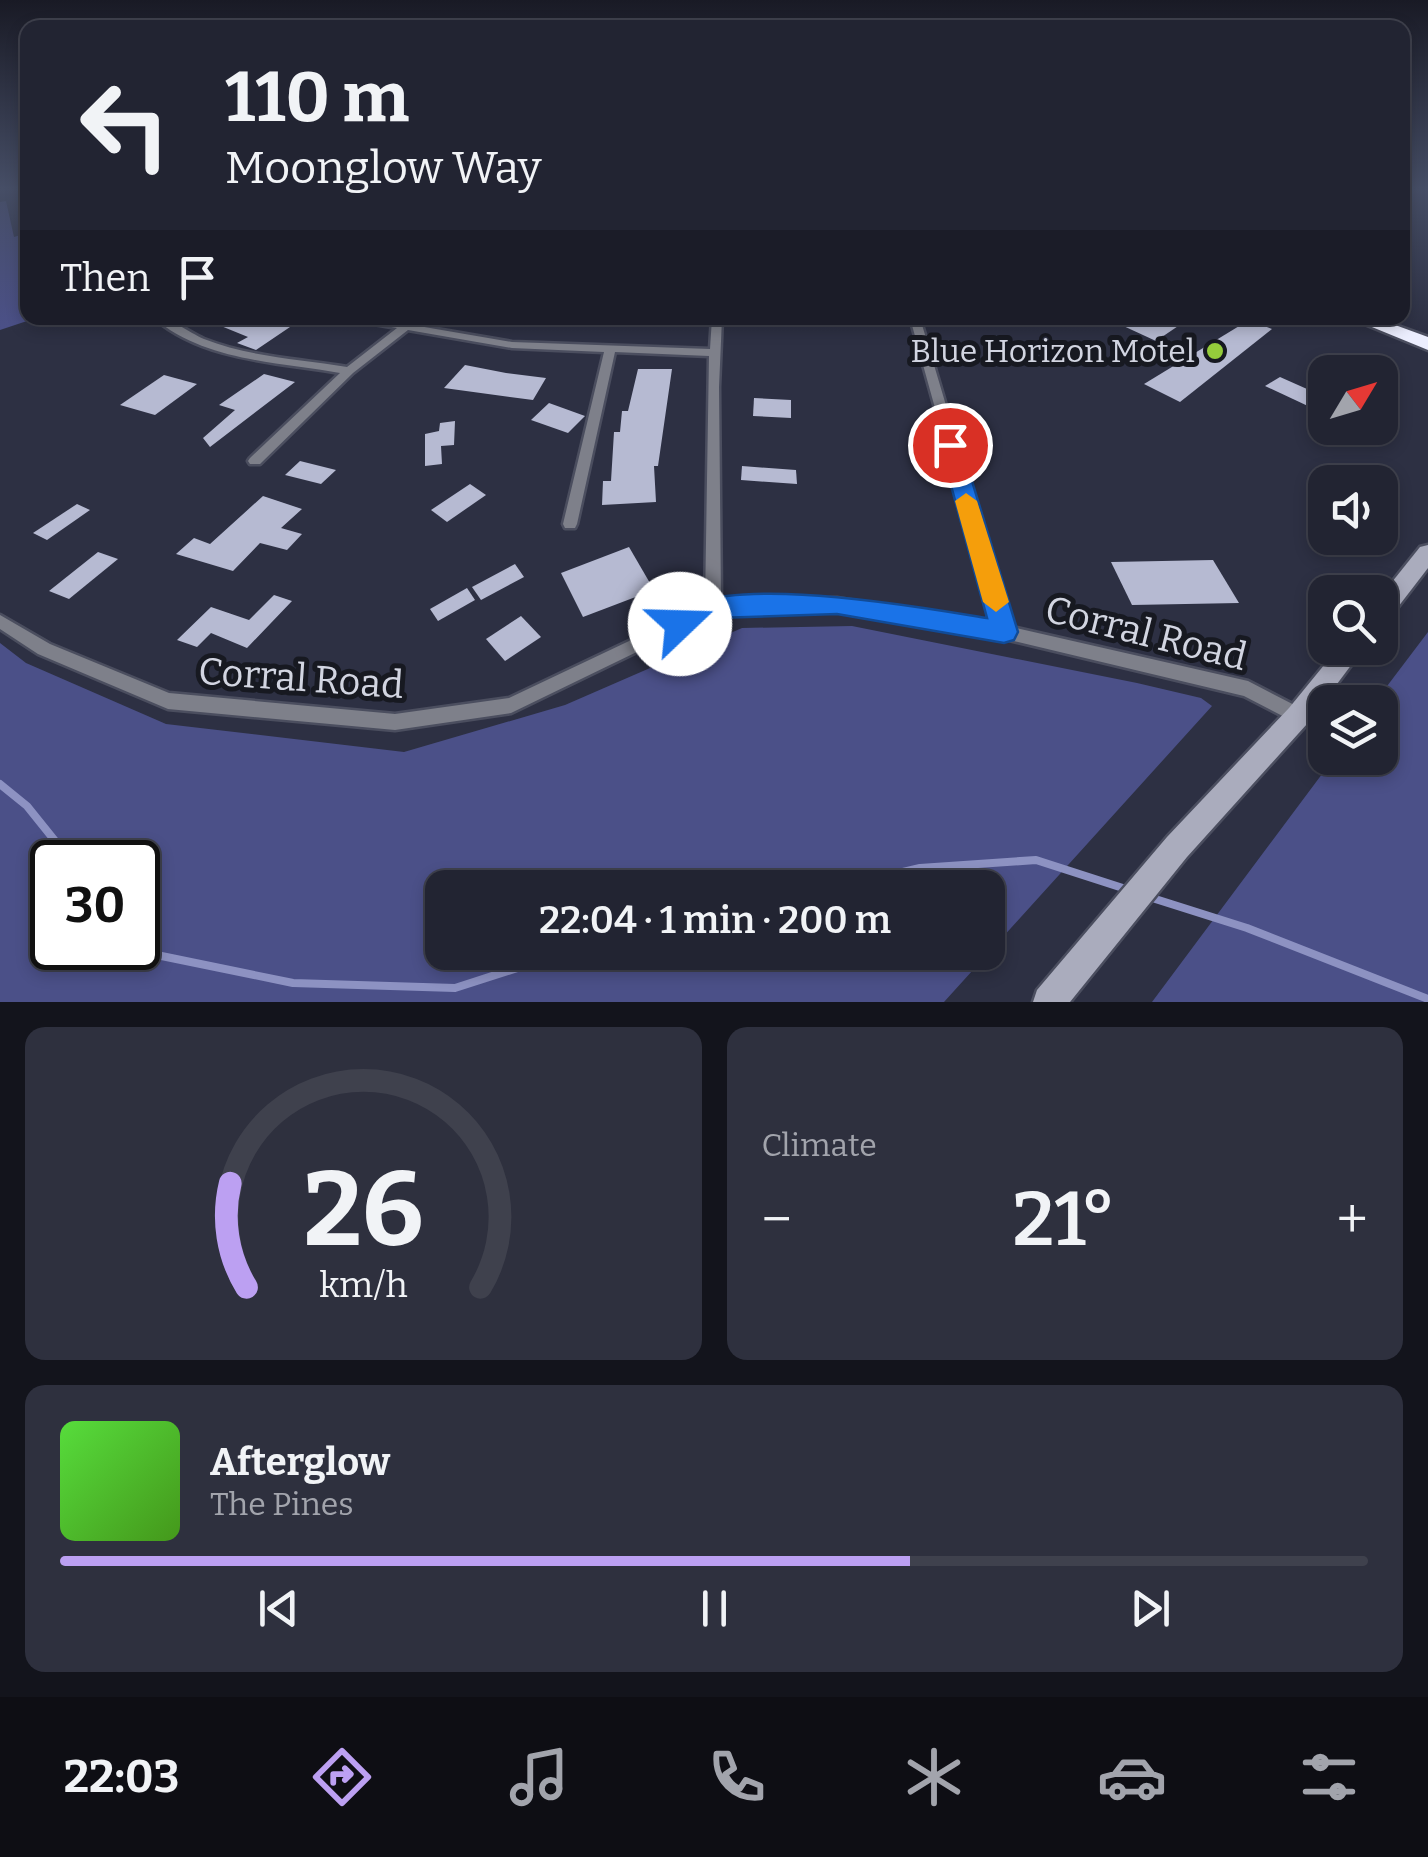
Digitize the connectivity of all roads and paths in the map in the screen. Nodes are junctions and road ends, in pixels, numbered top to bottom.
1 (174, 325) edge
2 (388, 325) edge
3 (717, 325) edge
4 (917, 325) edge
5 (1378, 325) edge
6 (402, 328) junction
7 (1428, 344) edge
8 (610, 351) junction
9 (715, 353) junction
10 (349, 372) junction
11 (255, 462) dead end
12 (570, 524) dead end
13 (1428, 553) edge
14 (1398, 590) edge
15 (713, 608) junction
16 (0, 621) edge
17 (1004, 632) junction
18 (1338, 665) edge
19 (1298, 716) junction
20 (1049, 1002) edge

1 - 10 street
2 - 6 street
3 - 9 street
4 - 17 street
5 - 7 highway
6 - 8 street
6 - 10 street
8 - 9 street
8 - 12 street
9 - 15 street
10 - 11 street
13 - 14 street
15 - 16 street, Corral Road
15 - 17 street, Corral Road
17 - 19 street, Corral Road
18 - 19 street
19 - 20 street

